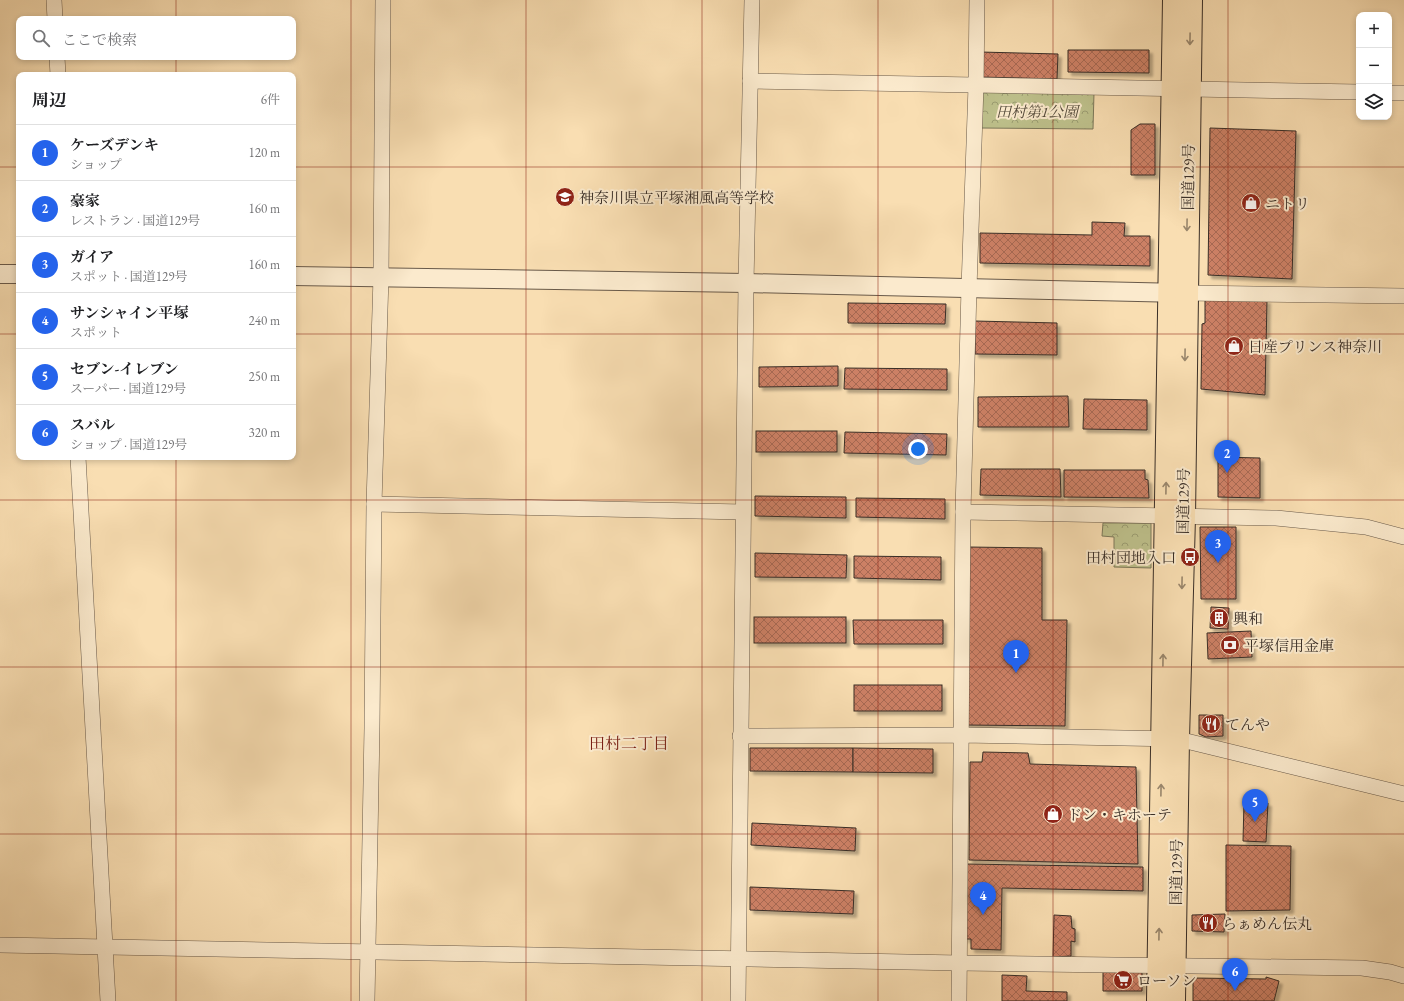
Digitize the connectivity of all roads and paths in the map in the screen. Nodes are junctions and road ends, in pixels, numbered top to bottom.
1 (54, 0) edge
2 (383, 0) edge
3 (752, 0) edge
4 (978, 0) edge
5 (1174, 0) edge
6 (1191, 0) edge
7 (55, 16) edge
8 (57, 60) edge
9 (58, 72) edge
10 (750, 81) junction
11 (976, 86) junction
12 (1181, 90) junction
13 (1356, 92) edge
14 (1392, 93) edge
15 (1404, 93) edge
16 (0, 274) edge
17 (16, 274) edge
18 (296, 276) edge
19 (381, 277) junction
20 (746, 283) junction
21 (969, 288) junction
22 (1178, 293) junction
23 (1404, 296) edge
24 (78, 460) edge
25 (374, 504) junction
26 (743, 512) junction
27 (963, 512) junction
28 (1175, 517) junction
29 (1404, 537) edge
30 (962, 735) junction
31 (740, 736) junction
32 (1170, 739) junction
33 (1404, 794) edge
34 (0, 945) edge
35 (105, 947) junction
36 (368, 952) junction
37 (739, 958) junction
38 (960, 963) junction
39 (1166, 966) junction
40 (1404, 976) edge
41 (108, 1001) edge
42 (367, 1001) edge
43 (738, 1001) edge
44 (959, 1001) edge
45 (1158, 1001) edge
46 (1174, 1001) edge

1 - 7 street
2 - 19 street
3 - 10 street
4 - 11 street
5 - 12 highway, 国道129号
6 -> 12 highway, 国道129号
8 - 9 street
10 - 11 street
10 - 20 street
11 - 12 street
11 - 21 street
12 - 13 street
12 - 22 highway, 国道129号
14 - 15 street
16 - 17 street
18 - 19 street
19 - 20 street
19 - 25 street
20 - 21 street
20 - 26 street
21 - 22 street
21 - 27 street
22 - 23 street
22 - 28 highway, 国道129号
24 - 35 street
25 - 26 street
25 - 36 street
26 - 31 street
27 - 28 street
27 - 30 street
28 - 29 street
28 - 32 highway, 国道129号
30 - 31 street
30 - 32 street
30 - 38 street
31 - 37 street
32 - 33 street
32 - 39 highway, 国道129号
34 - 35 street
35 - 36 street
35 - 41 street
36 - 37 street
36 - 42 street
37 - 38 street
37 - 43 street
38 - 39 street
38 - 44 street
39 - 40 street
39 - 45 highway, 国道129号
39 - 46 highway, 国道129号

